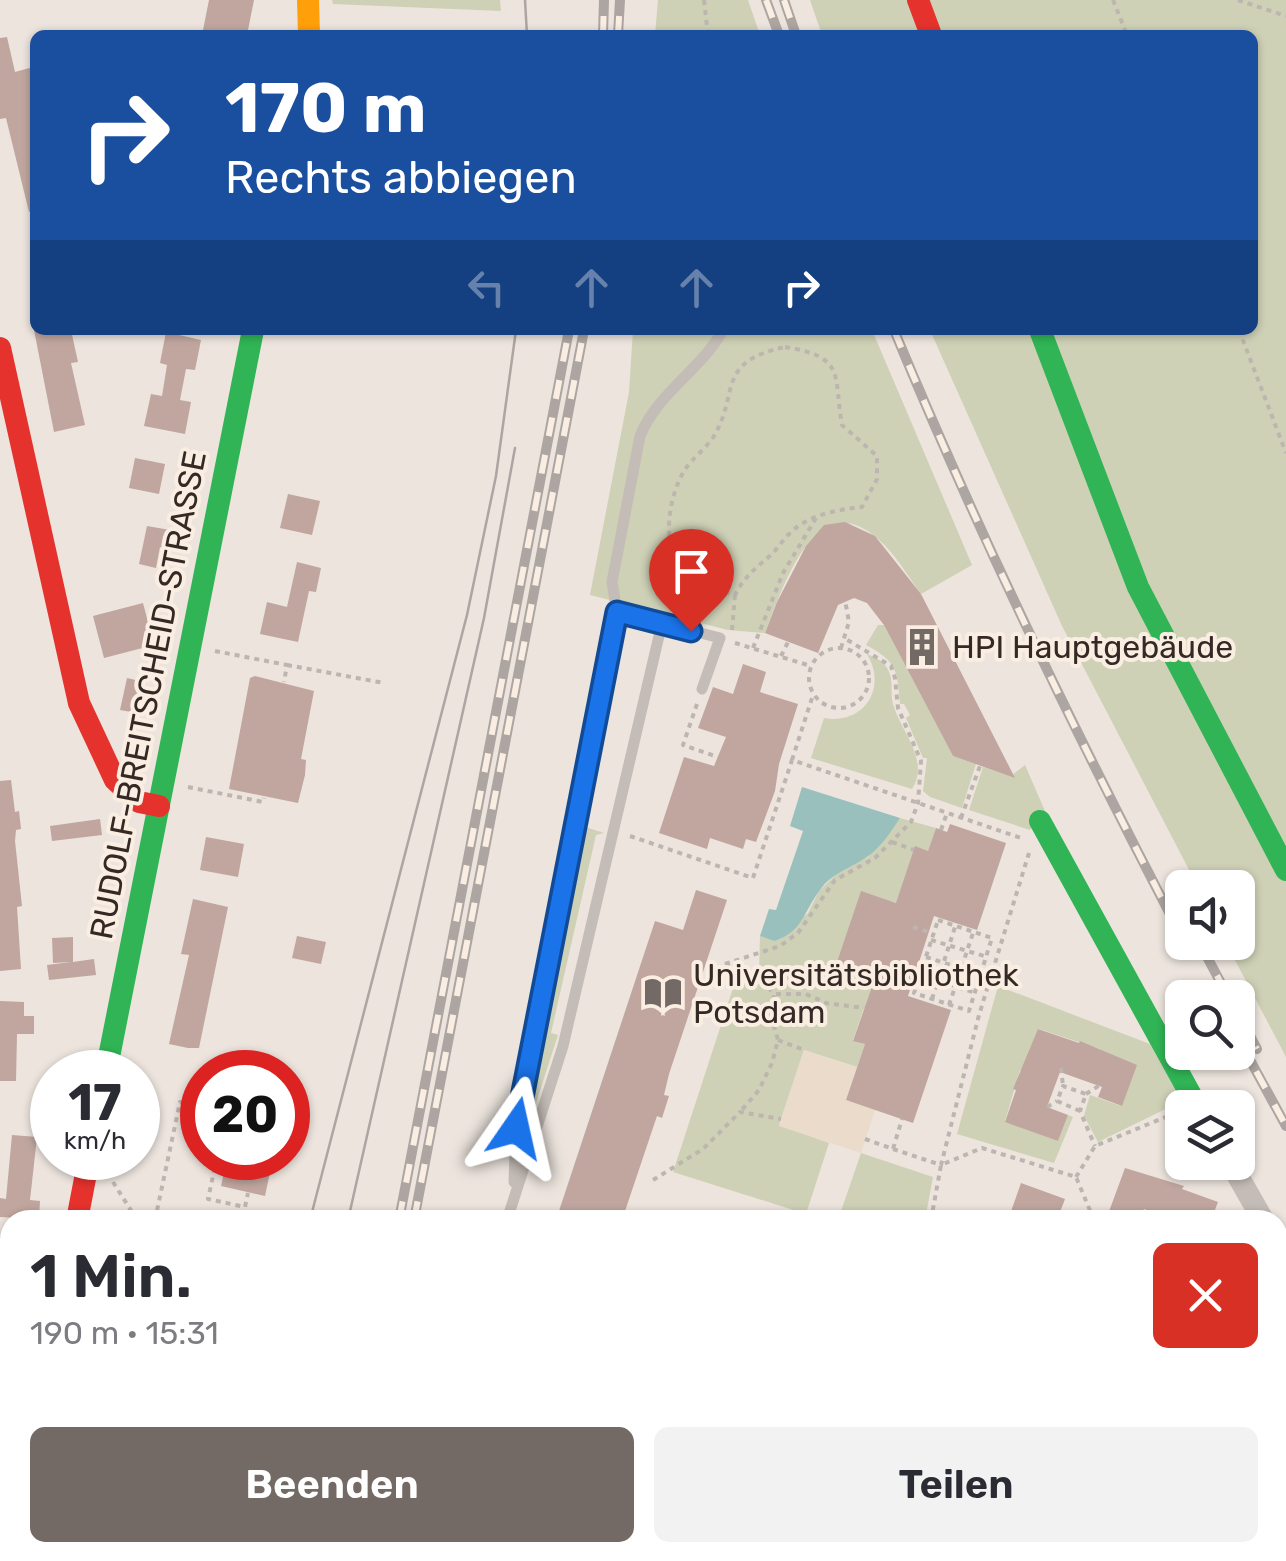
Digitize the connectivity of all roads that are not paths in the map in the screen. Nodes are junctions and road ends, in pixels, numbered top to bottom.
1 (308, 0) edge
2 (918, 0) edge
3 (309, 30) edge
4 (929, 30) edge
5 (253, 335) edge
6 (720, 335) edge
7 (1042, 335) edge
8 (0, 348) edge
9 (617, 612) junction
10 (662, 623) junction
11 (702, 689) road end
12 (159, 806) junction
13 (1040, 821) dead end
14 (1286, 870) edge
15 (110, 1050) edge
16 (1188, 1090) edge
17 (92, 1180) edge
18 (1241, 1180) edge
19 (514, 1197) junction
20 (81, 1210) edge
21 (509, 1210) edge
22 (1258, 1210) edge

1 - 3 street
2 - 4 street
5 - 12 street, RUDOLF-BREITSCHEID-STRASSE
6 - 9 lane
7 - 14 street
8 - 12 street
9 - 10 lane
9 - 19 lane
10 - 11 lane
10 - 19 lane
12 - 15 street, RUDOLF-BREITSCHEID-STRASSE
13 - 16 street
17 - 20 street
18 - 22 street
19 - 21 lane

